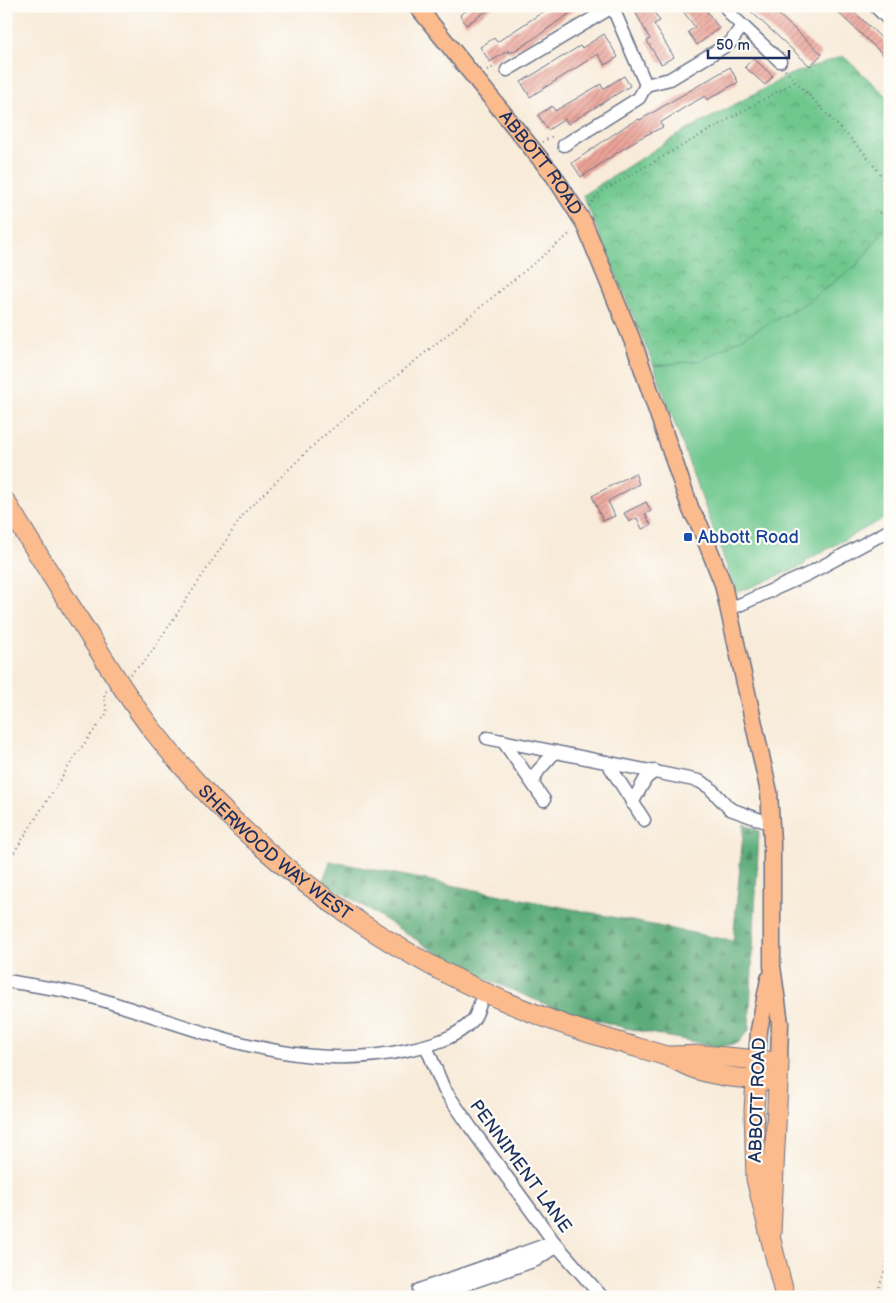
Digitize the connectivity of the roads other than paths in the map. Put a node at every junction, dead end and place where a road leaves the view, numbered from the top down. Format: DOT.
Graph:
graph roads {
  1 [pos="417,6"];
  2 [pos="612,6"];
  3 [pos="725,6"];
  4 [pos="875,6"];
  5 [pos="890,21"];
  6 [pos="742,26"];
  7 [pos="780,61"];
  8 [pos="507,70"];
  9 [pos="646,85"];
  10 [pos="564,145"];
  11 [pos="6,502"];
  12 [pos="890,530"];
  13 [pos="728,610"];
  14 [pos="487,738"];
  15 [pos="503,741"];
  16 [pos="555,752"];
  17 [pos="607,762"];
  18 [pos="656,771"];
  19 [pos="533,782"];
  20 [pos="544,800"];
  21 [pos="632,803"];
  22 [pos="644,820"];
  23 [pos="772,824"];
  24 [pos="772,966"];
  25 [pos="6,981"];
  26 [pos="484,993"];
  27 [pos="426,1046"];
  28 [pos="757,1070"];
  29 [pos="779,1071"];
  30 [pos="770,1233"];
  31 [pos="555,1244"];
  32 [pos="424,1293"];
  33 [pos="602,1297"];
  34 [pos="784,1297"];
  1 -- 13 [label="main road, ABBOTT ROAD"];
  2 -- 8 [label="street"];
  2 -- 9 [label="street"];
  3 -- 6 [label="street"];
  4 -- 5 [label="street"];
  6 -- 7 [label="street"];
  6 -- 9 [label="street"];
  9 -- 10 [label="street"];
  11 -- 26 [label="highway, SHERWOOD WAY WEST"];
  12 -- 13 [label="street"];
  13 -- 23 [label="main road, ABBOTT ROAD"];
  14 -- 15 [label="street"];
  15 -- 16 [label="street"];
  15 -- 19 [label="street"];
  16 -- 17 [label="street"];
  16 -- 19 [label="street"];
  17 -- 18 [label="street"];
  17 -- 21 [label="street"];
  18 -- 21 [label="street"];
  18 -- 23 [label="street"];
  19 -- 20 [label="street"];
  21 -- 22 [label="street"];
  23 -- 24 [label="main road, ABBOTT ROAD"];
  24 -- 28 [label="main road, ABBOTT ROAD"];
  24 -- 29 [label="main road, ABBOTT ROAD"];
  25 -- 27 [label="street"];
  26 -- 27 [label="street"];
  26 -- 28 [label="highway, SHERWOOD WAY WEST"];
  27 -- 31 [label="street, PENNIMENT LANE"];
  28 -- 29 [label="highway, SHERWOOD WAY WEST"];
  28 -- 30 [label="highway, ABBOTT ROAD"];
  29 -- 30 [label="highway, ABBOTT ROAD"];
  30 -- 34 [label="highway, ABBOTT ROAD"];
  31 -- 32 [label="street"];
  31 -- 33 [label="street, PENNIMENT LANE"];
}
